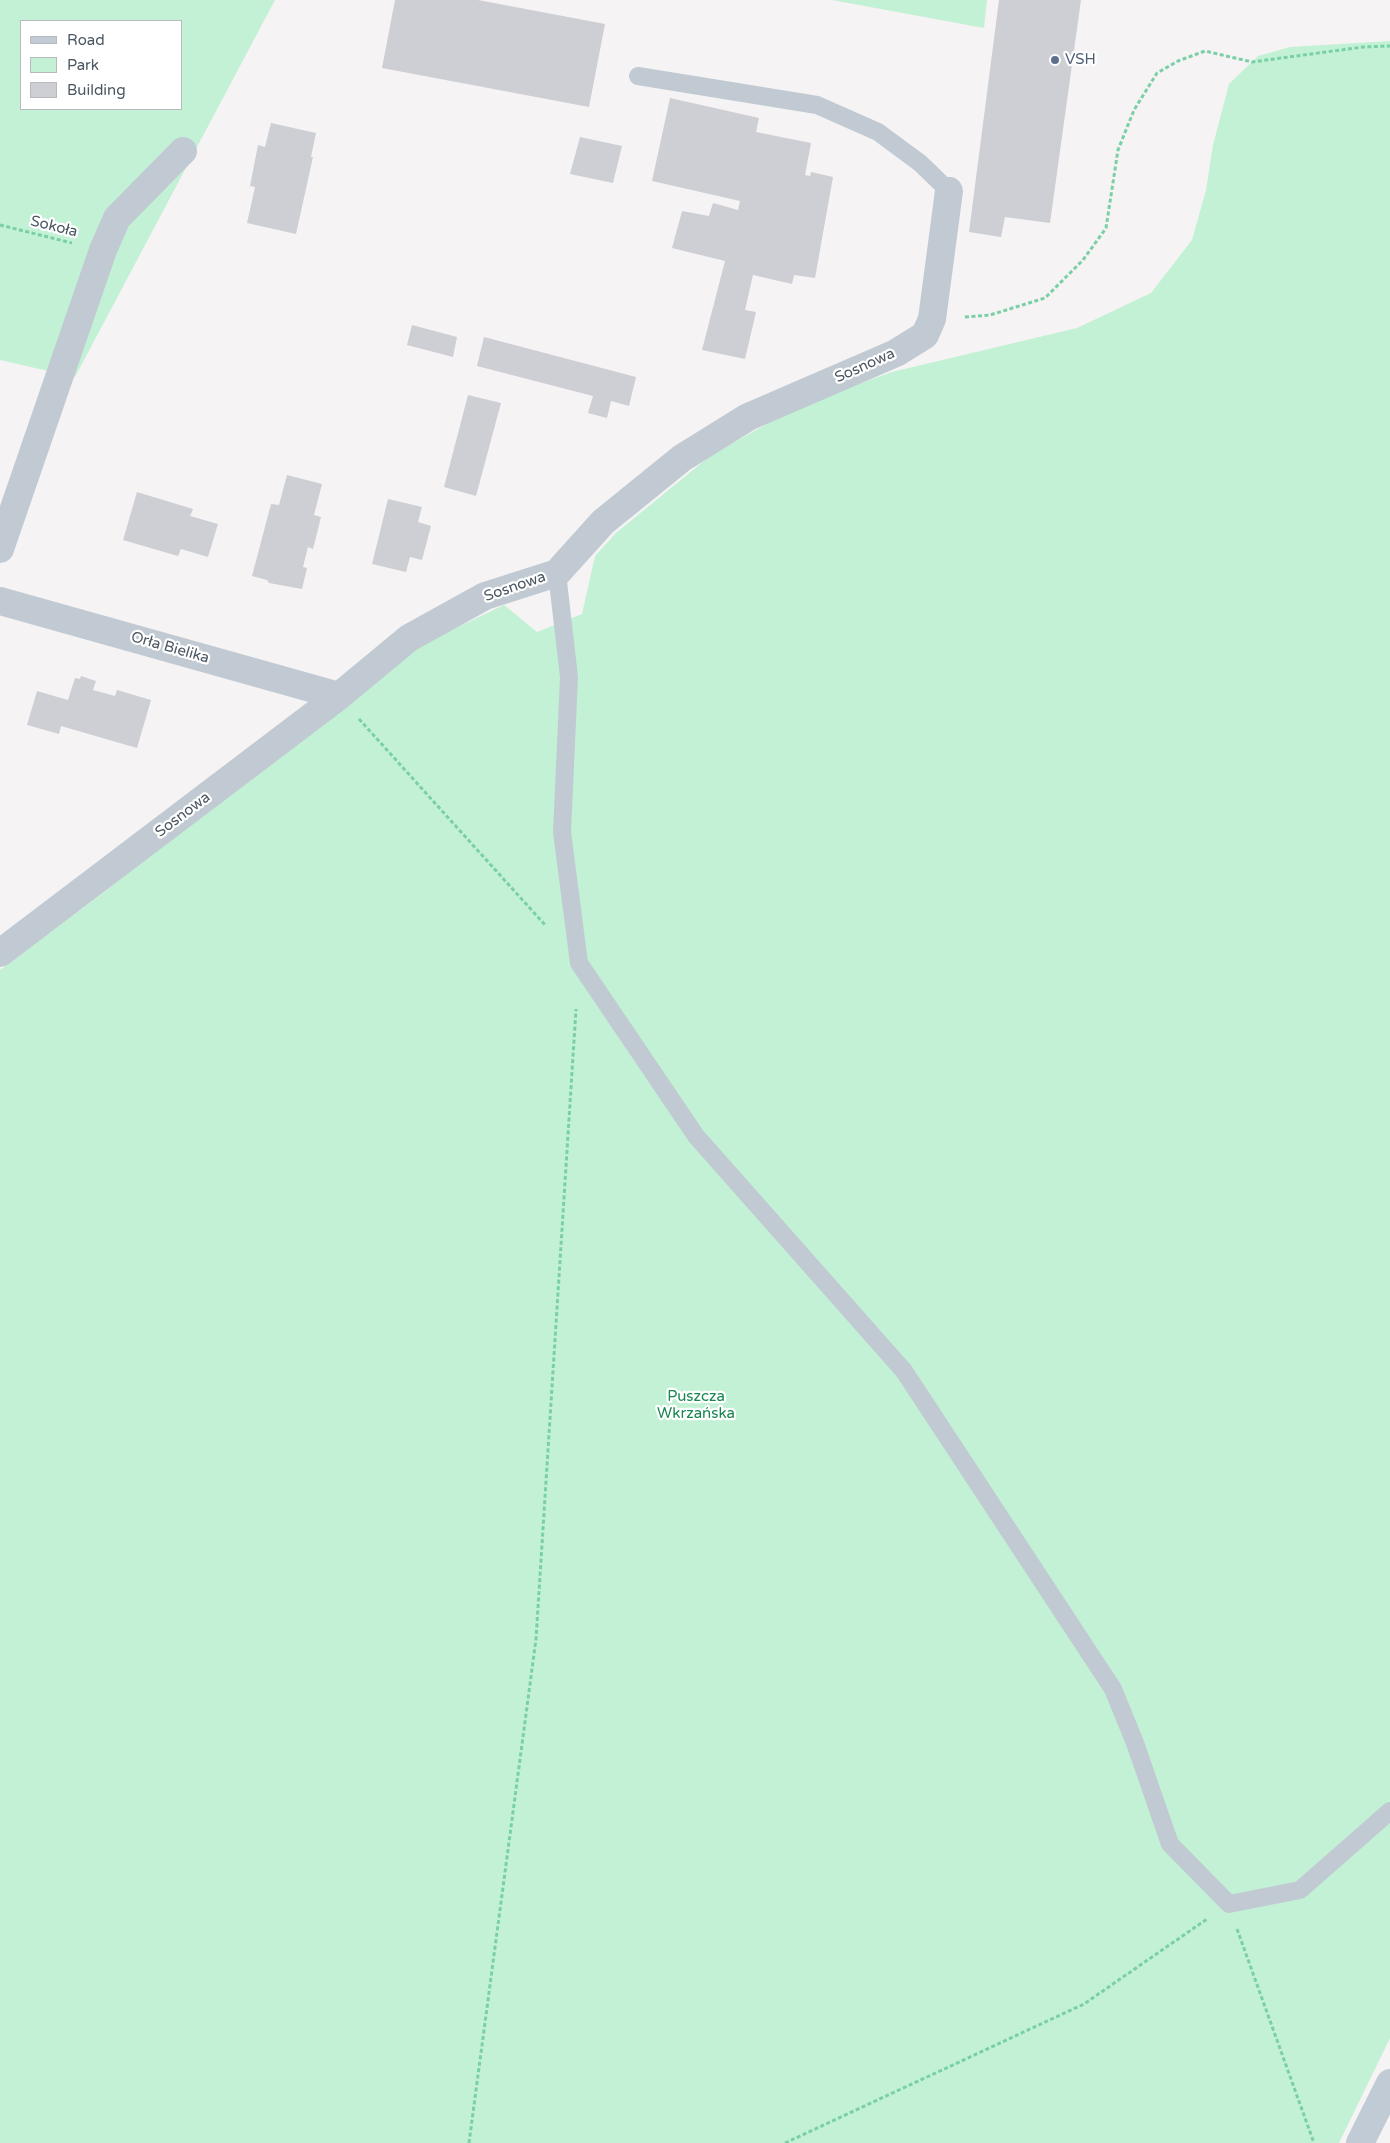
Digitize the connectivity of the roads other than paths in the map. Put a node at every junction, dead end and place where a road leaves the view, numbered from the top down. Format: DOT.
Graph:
graph roads {
  1 [pos="638,76"];
  2 [pos="183,151"];
  3 [pos="949,191"];
  4 [pos="0,549"];
  5 [pos="557,573"];
  6 [pos="0,601"];
  7 [pos="339,696"];
  8 [pos="0,953"];
  9 [pos="1390,1811"];
  10 [pos="1390,2083"];
  11 [pos="1360,2143"];
  1 -- 3 [label="lane"];
  2 -- 4 [label="street"];
  3 -- 5 [label="street, Sosnowa"];
  5 -- 7 [label="street, Sosnowa"];
  5 -- 9 [label="lane"];
  6 -- 7 [label="street, Orła Bielika"];
  7 -- 8 [label="street, Sosnowa"];
  10 -- 11 [label="street"];
}
